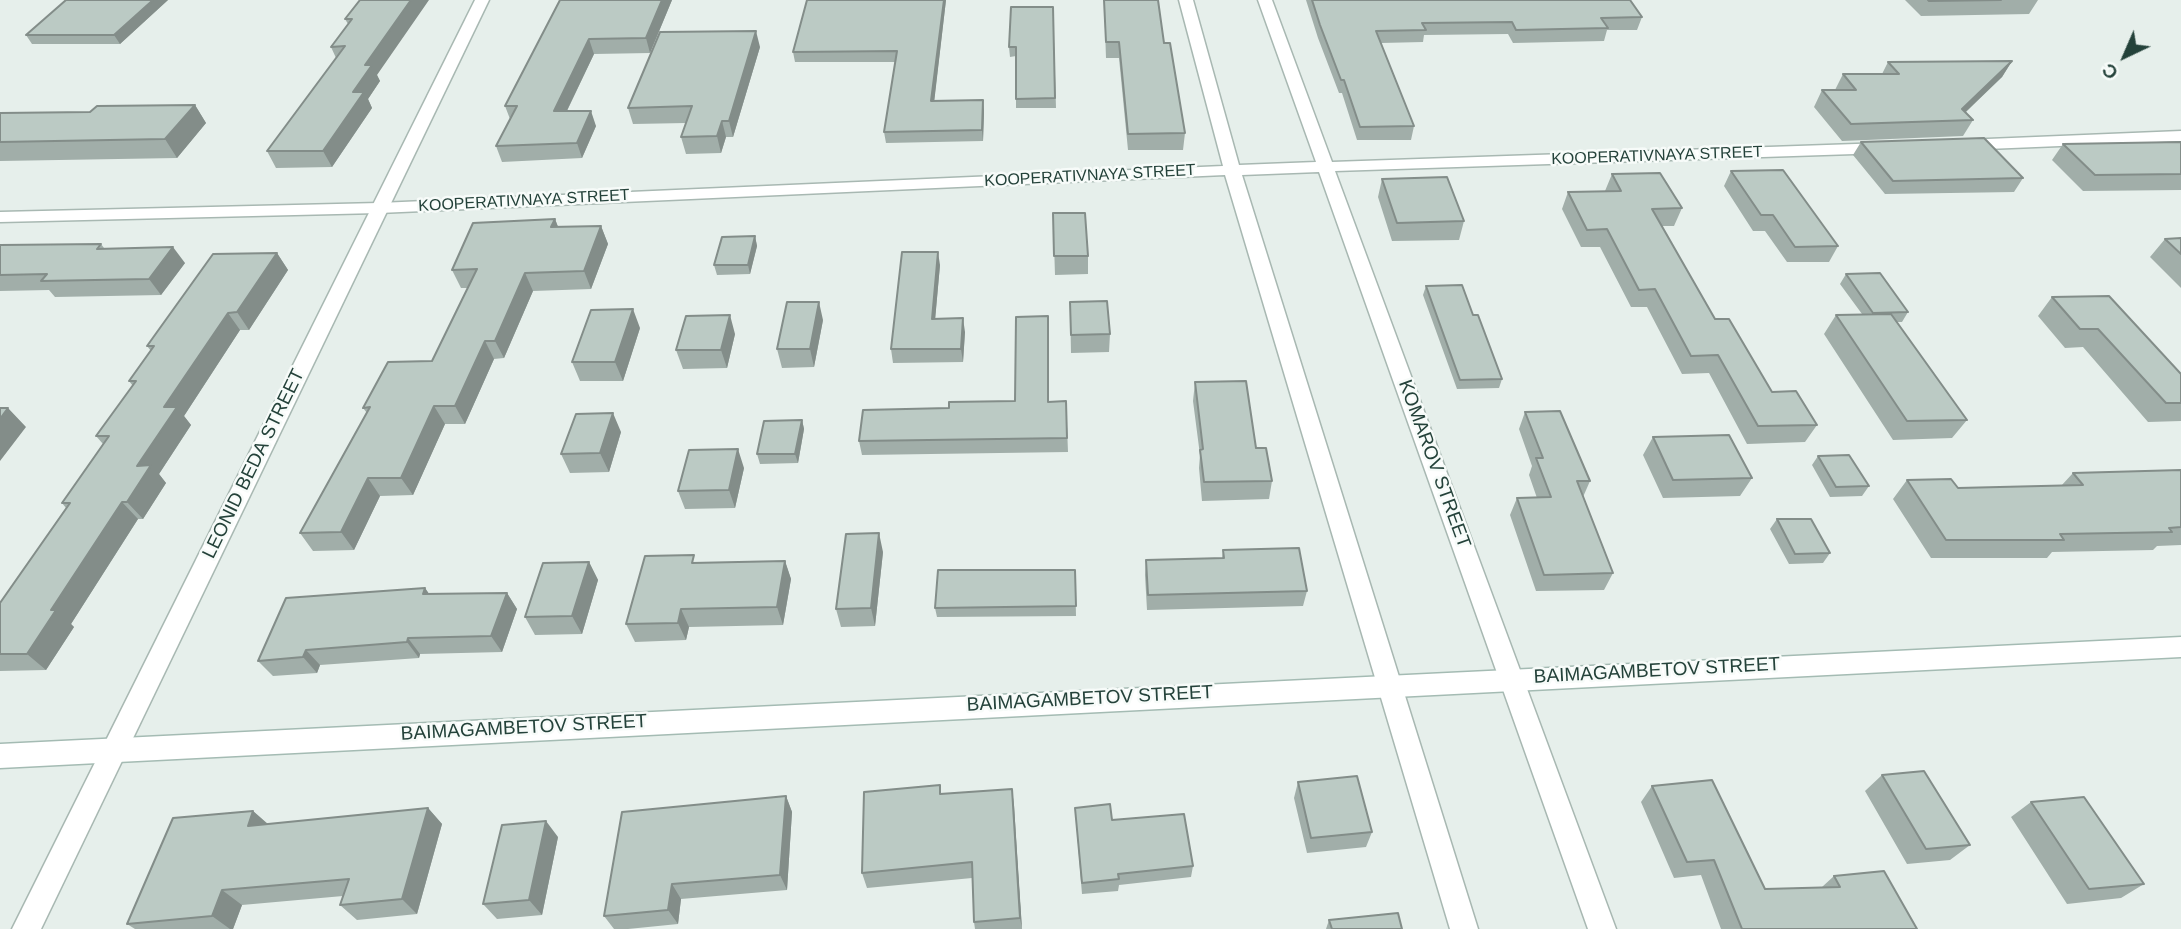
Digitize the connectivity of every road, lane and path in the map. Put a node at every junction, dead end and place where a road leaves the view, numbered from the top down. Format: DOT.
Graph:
graph roads {
  1 [pos="482,0"];
  2 [pos="1186,0"];
  3 [pos="1265,0"];
  4 [pos="2181,136"];
  5 [pos="1944,146"];
  6 [pos="1904,147"];
  7 [pos="1328,166"];
  8 [pos="1232,170"];
  9 [pos="379,208"];
  10 [pos="0,217"];
  11 [pos="2181,647"];
  12 [pos="1511,678"];
  13 [pos="1391,684"];
  14 [pos="117,748"];
  15 [pos="0,756"];
  16 [pos="26,929"];
  17 [pos="1464,929"];
  18 [pos="1602,929"];
  1 -- 9 [label="street, LEONID BEDA STREET"];
  2 -- 8 [label="street"];
  3 -- 7 [label="street, KOMAROV STREET"];
  4 -- 5 [label="street"];
  6 -- 7 [label="street, KOOPERATIVNAYA STREET"];
  7 -- 8 [label="street, KOOPERATIVNAYA STREET"];
  7 -- 12 [label="street, KOMAROV STREET"];
  8 -- 9 [label="street, KOOPERATIVNAYA STREET"];
  8 -- 13 [label="street"];
  9 -- 10 [label="street, KOOPERATIVNAYA STREET"];
  9 -- 14 [label="street, LEONID BEDA STREET"];
  11 -- 12 [label="street, BAIMAGAMBETOV STREET"];
  12 -- 13 [label="street, BAIMAGAMBETOV STREET"];
  12 -- 18 [label="street, KOMAROV STREET"];
  13 -- 14 [label="street, BAIMAGAMBETOV STREET"];
  13 -- 17 [label="street"];
  14 -- 15 [label="street, BAIMAGAMBETOV STREET"];
  14 -- 16 [label="street, LEONID BEDA STREET"];
}
